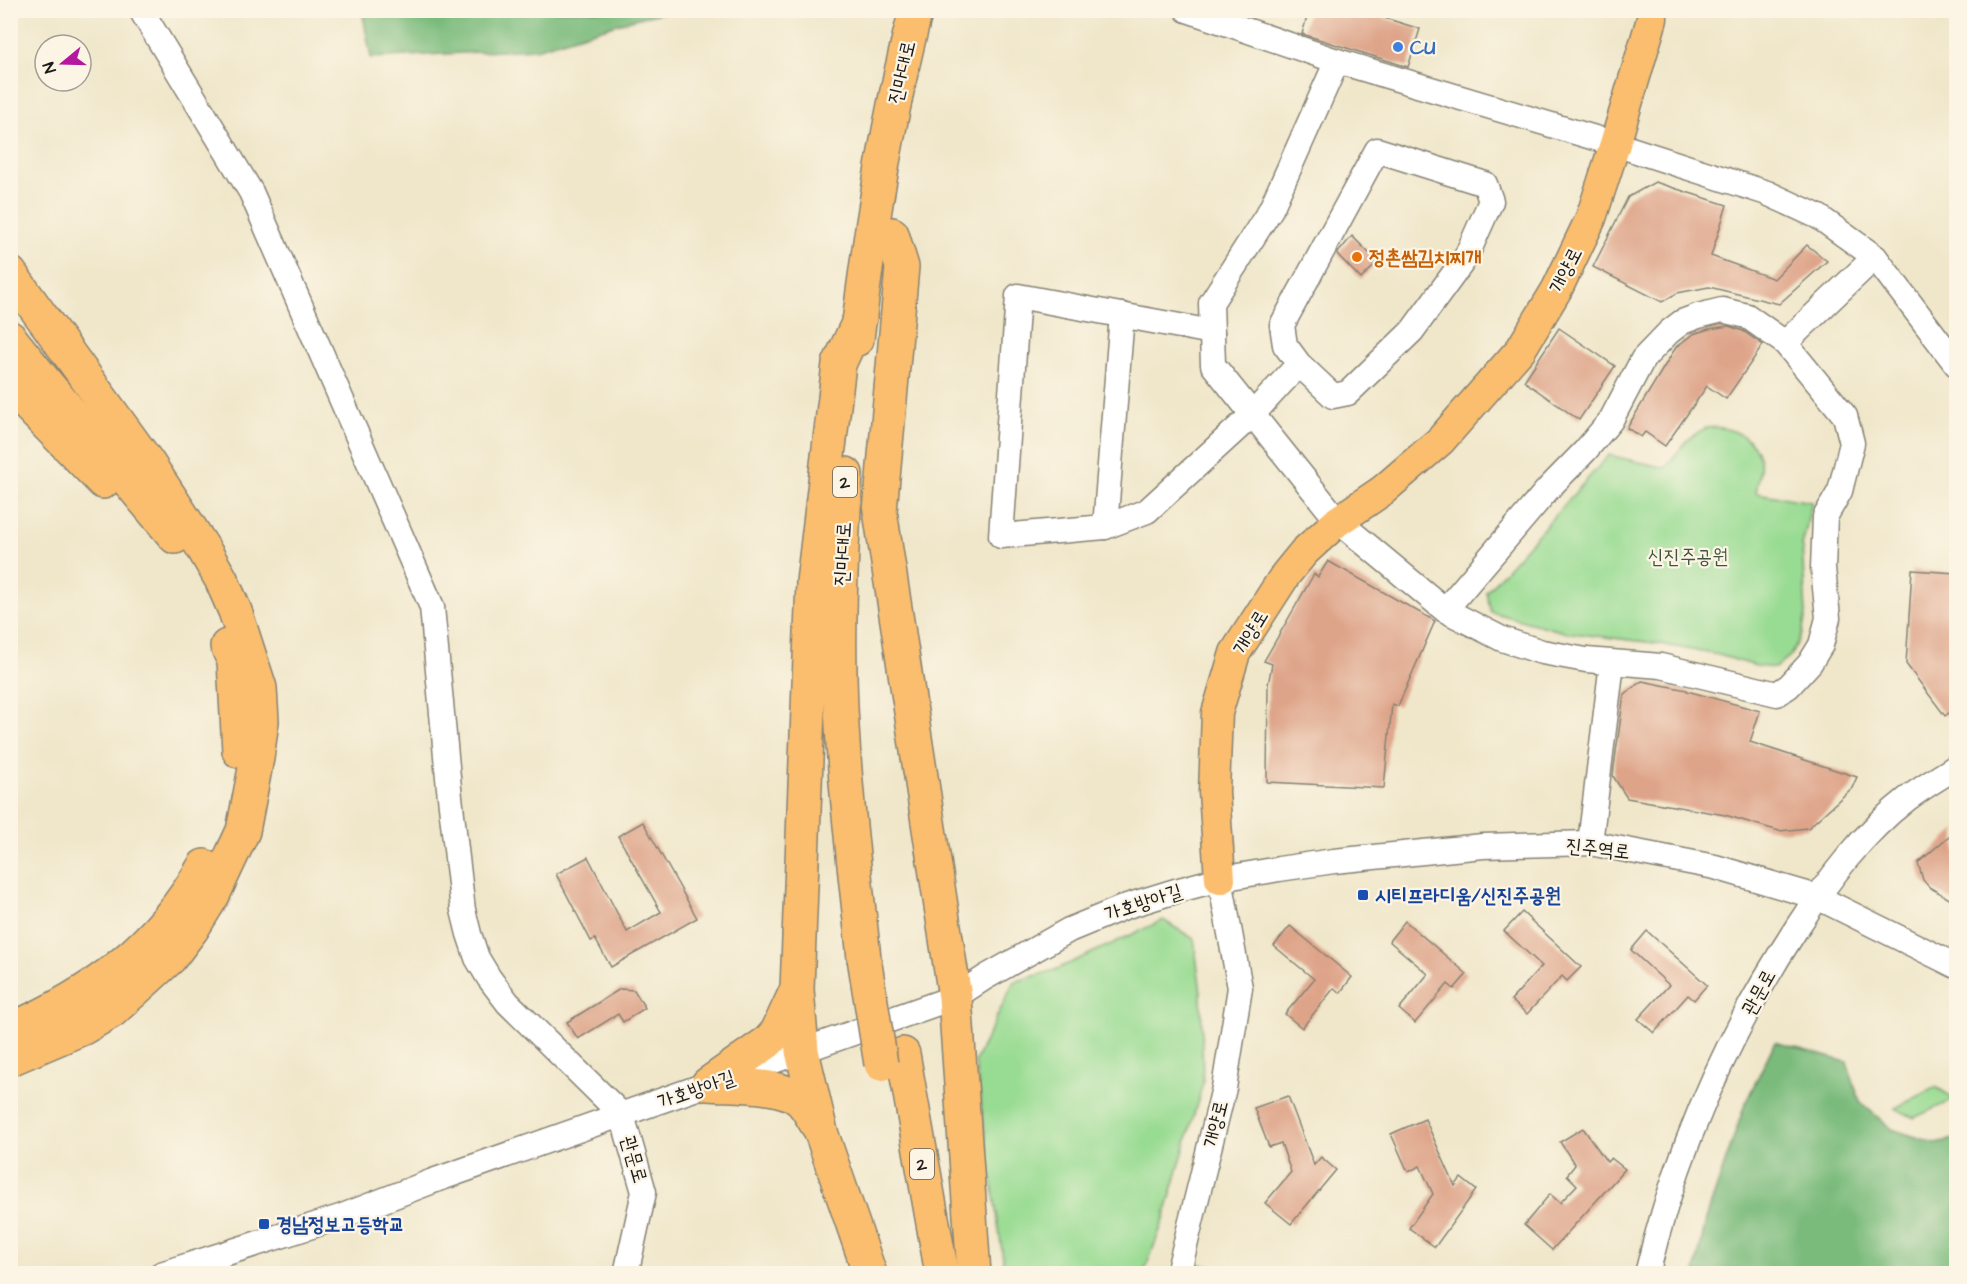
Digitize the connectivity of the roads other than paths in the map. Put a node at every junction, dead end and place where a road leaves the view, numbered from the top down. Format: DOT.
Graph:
graph roads {
  1 [pos="141,10"];
  2 [pos="916,10"];
  3 [pos="938,10"];
  4 [pos="1187,10"];
  5 [pos="1652,10"];
  6 [pos="1337,61"];
  7 [pos="1616,144"];
  8 [pos="892,234"];
  9 [pos="1875,257"];
  10 [pos="10,273"];
  11 [pos="1122,315"];
  12 [pos="860,319"];
  13 [pos="1212,332"];
  14 [pos="10,338"];
  15 [pos="1785,343"];
  16 [pos="1299,364"];
  17 [pos="1956,364"];
  18 [pos="10,387"];
  19 [pos="1252,415"];
  20 [pos="1338,521"];
  21 [pos="1105,527"];
  22 [pos="184,548"];
  23 [pos="1445,610"];
  24 [pos="1612,663"];
  25 [pos="1956,767"];
  26 [pos="1590,843"];
  27 [pos="1220,879"];
  28 [pos="1817,897"];
  29 [pos="874,955"];
  30 [pos="1956,966"];
  31 [pos="797,989"];
  32 [pos="955,997"];
  33 [pos="10,1030"];
  34 [pos="802,1051"];
  35 [pos="10,1059"];
  36 [pos="892,1059"];
  37 [pos="708,1084"];
  38 [pos="622,1115"];
  39 [pos="821,1132"];
  40 [pos="161,1274"];
  41 [pos="626,1274"];
  42 [pos="870,1274"];
  43 [pos="920,1274"];
  44 [pos="942,1274"];
  45 [pos="974,1274"];
  46 [pos="1178,1274"];
  47 [pos="1647,1274"];
  1 -- 38 [label="street"];
  2 -- 12 [label="highway, 진마대로 / 2"];
  3 -- 8 [label="highway, 진마대로 / 2"];
  4 -- 6 [label="street"];
  5 -- 7 [label="main road, 개양로"];
  6 -- 7 [label="street"];
  6 -- 13 [label="street"];
  7 -- 9 [label="street"];
  7 -- 20 [label="main road, 개양로"];
  8 -- 29 [label="highway, 진마대로 / 2"];
  8 -- 32 [label="highway"];
  9 -- 15 [label="street"];
  9 -- 17 [label="street"];
  10 -- 35 [label="highway"];
  11 -- 13 [label="street"];
  11 -- 21 [label="street"];
  11 -- 21 [label="street"];
  12 -- 29 [label="highway, 진마대로 / 2"];
  12 -- 31 [label="highway"];
  13 -- 19 [label="street"];
  14 -- 22 [label="highway"];
  15 -- 23 [label="street"];
  15 -- 24 [label="street"];
  16 -- 16 [label="street"];
  16 -- 19 [label="street"];
  18 -- 22 [label="highway"];
  19 -- 20 [label="street"];
  19 -- 21 [label="street"];
  20 -- 23 [label="street"];
  20 -- 27 [label="main road, 개양로"];
  22 -- 33 [label="highway"];
  23 -- 24 [label="street"];
  24 -- 26 [label="street"];
  25 -- 28 [label="street, 관문로"];
  26 -- 27 [label="street, 진주역로"];
  26 -- 28 [label="street, 진주역로"];
  27 -- 32 [label="street, 가호방아길"];
  27 -- 46 [label="street, 개양로"];
  28 -- 30 [label="street, 진주역로"];
  28 -- 47 [label="street, 관문로"];
  29 -- 36 [label="highway, 2, bridge"];
  31 -- 34 [label="highway"];
  31 -- 37 [label="highway"];
  32 -- 34 [label="street, 가호방아길"];
  32 -- 45 [label="highway"];
  34 -- 37 [label="street, 가호방아길"];
  34 -- 39 [label="highway"];
  36 -- 43 [label="highway, 2"];
  36 -- 44 [label="highway, 2"];
  37 -- 38 [label="street, 가호방아길"];
  37 -- 39 [label="highway"];
  38 -- 40 [label="street, 가호방아길"];
  38 -- 41 [label="street, 관문로"];
  39 -- 42 [label="highway"];
}
